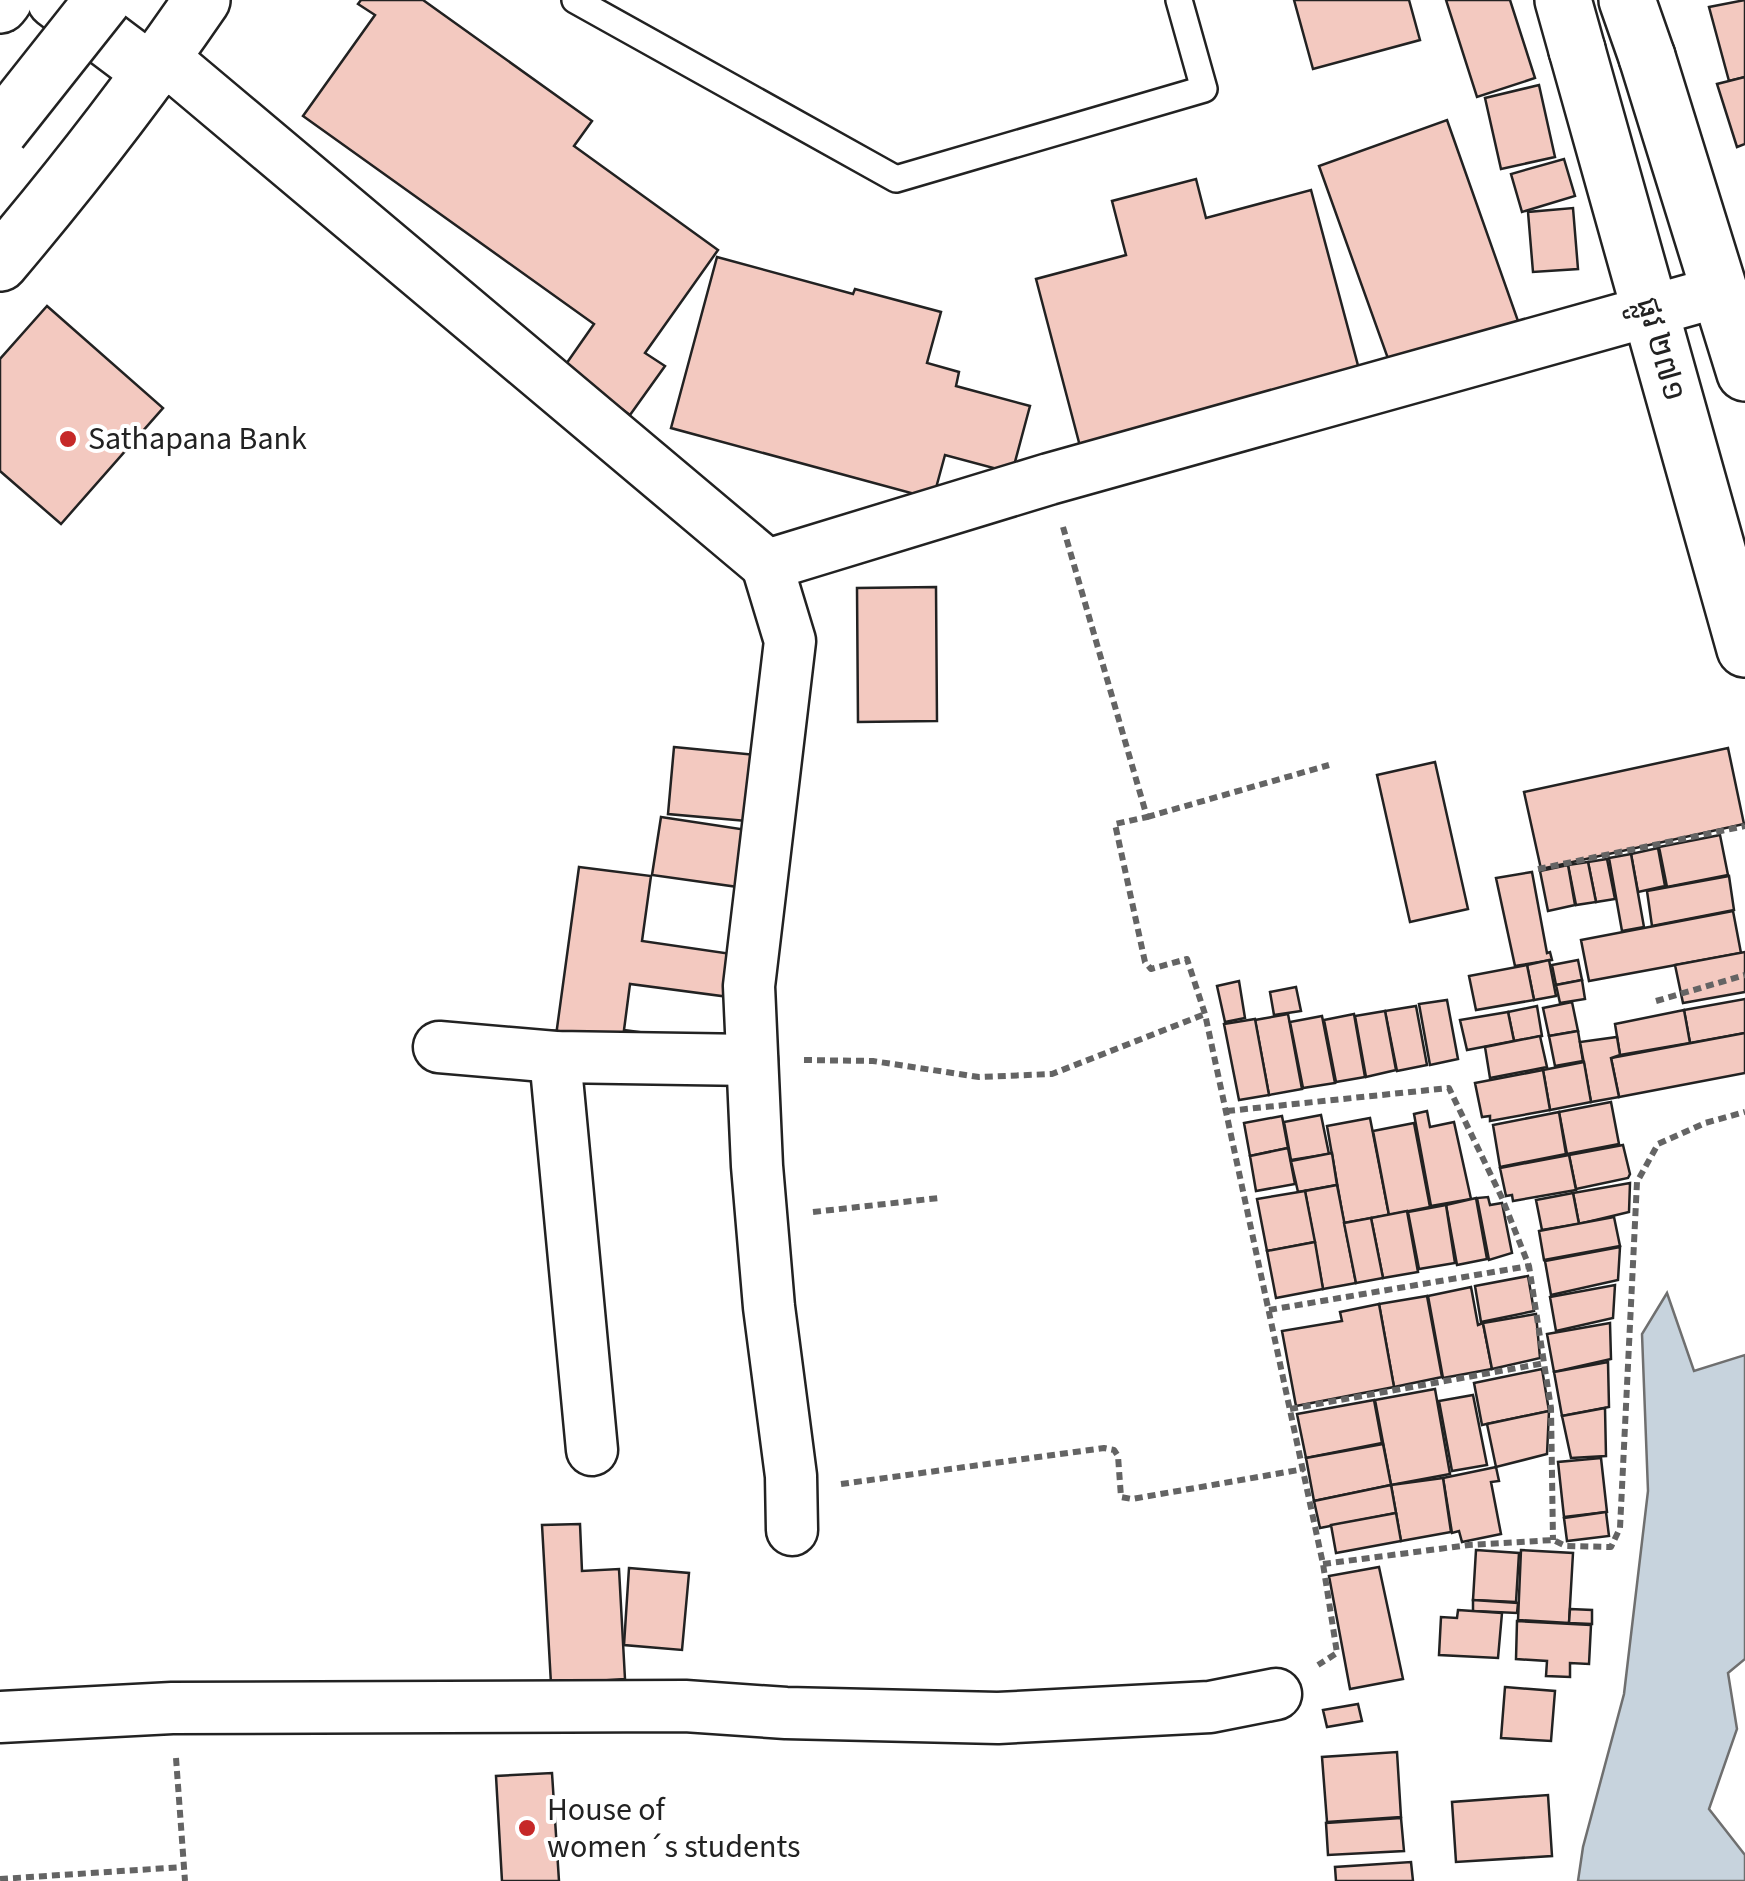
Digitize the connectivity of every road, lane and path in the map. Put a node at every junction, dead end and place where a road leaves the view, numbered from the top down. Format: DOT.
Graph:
graph roads {
  1 [pos="55,0"];
  2 [pos="103,0"];
  3 [pos="202,0"];
  4 [pos="575,0"];
  5 [pos="1179,0"];
  6 [pos="1628,0"];
  7 [pos="1570,25"];
  8 [pos="158,65"];
  9 [pos="0,130"];
  10 [pos="0,263"];
  11 [pos="1718,292"];
  12 [pos="1650,311"];
  13 [pos="1745,373"];
  14 [pos="1049,479"];
  15 [pos="767,565"];
  16 [pos="1745,649"];
  17 [pos="1329,765"];
  18 [pos="1147,816"];
  19 [pos="1745,826"];
  20 [pos="1538,869"];
  21 [pos="1745,974"];
  22 [pos="1656,1001"];
  23 [pos="1205,1014"];
  24 [pos="439,1047"];
  25 [pos="555,1057"];
  26 [pos="752,1060"];
  27 [pos="1226,1111"];
  28 [pos="1745,1112"];
  29 [pos="939,1198"];
  30 [pos="762,1218"];
  31 [pos="1529,1266"];
  32 [pos="1270,1310"];
  33 [pos="1544,1363"];
  34 [pos="1290,1409"];
  35 [pos="592,1450"];
  36 [pos="1304,1469"];
  37 [pos="792,1510"];
  38 [pos="1553,1540"];
  39 [pos="1323,1564"];
  40 [pos="1276,1694"];
  41 [pos="172,1708"];
  42 [pos="0,1717"];
  43 [pos="183,1867"];
  44 [pos="0,1879"];
  45 [pos="184,1881"];
  1 -- 8 [label="main road"];
  2 -- 9 [label="main road, bridge"];
  3 -- 8 [label="main road"];
  4 -- 5 [label="lane"];
  6 -- 11 [label="main road"];
  7 -- 12 [label="main road, ផ្លូវ ២៧១"];
  8 -- 10 [label="main road"];
  8 -- 15 [label="street"];
  11 -- 12 [label="street"];
  11 -- 13 [label="main road"];
  12 -- 14 [label="street"];
  12 -- 16 [label="main road, ផ្លូវ ២៧១"];
  14 -- 15 [label="street"];
  14 -- 18 [label="path"];
  15 -- 26 [label="street"];
  17 -- 18 [label="path"];
  18 -- 23 [label="path"];
  19 -- 20 [label="path"];
  21 -- 22 [label="path"];
  23 -- 26 [label="path"];
  23 -- 27 [label="path"];
  24 -- 25 [label="street"];
  25 -- 26 [label="street"];
  25 -- 35 [label="street"];
  26 -- 30 [label="street"];
  27 -- 31 [label="path"];
  27 -- 32 [label="path"];
  28 -- 38 [label="path"];
  29 -- 30 [label="path"];
  30 -- 37 [label="street"];
  31 -- 32 [label="path"];
  31 -- 33 [label="path"];
  32 -- 34 [label="path"];
  33 -- 34 [label="path"];
  33 -- 38 [label="path"];
  34 -- 36 [label="path"];
  36 -- 37 [label="path"];
  36 -- 39 [label="path"];
  38 -- 39 [label="path"];
  39 -- 40 [label="path"];
  40 -- 41 [label="street"];
  41 -- 42 [label="street"];
  41 -- 43 [label="path"];
  43 -- 44 [label="path"];
  43 -- 45 [label="path"];
}
